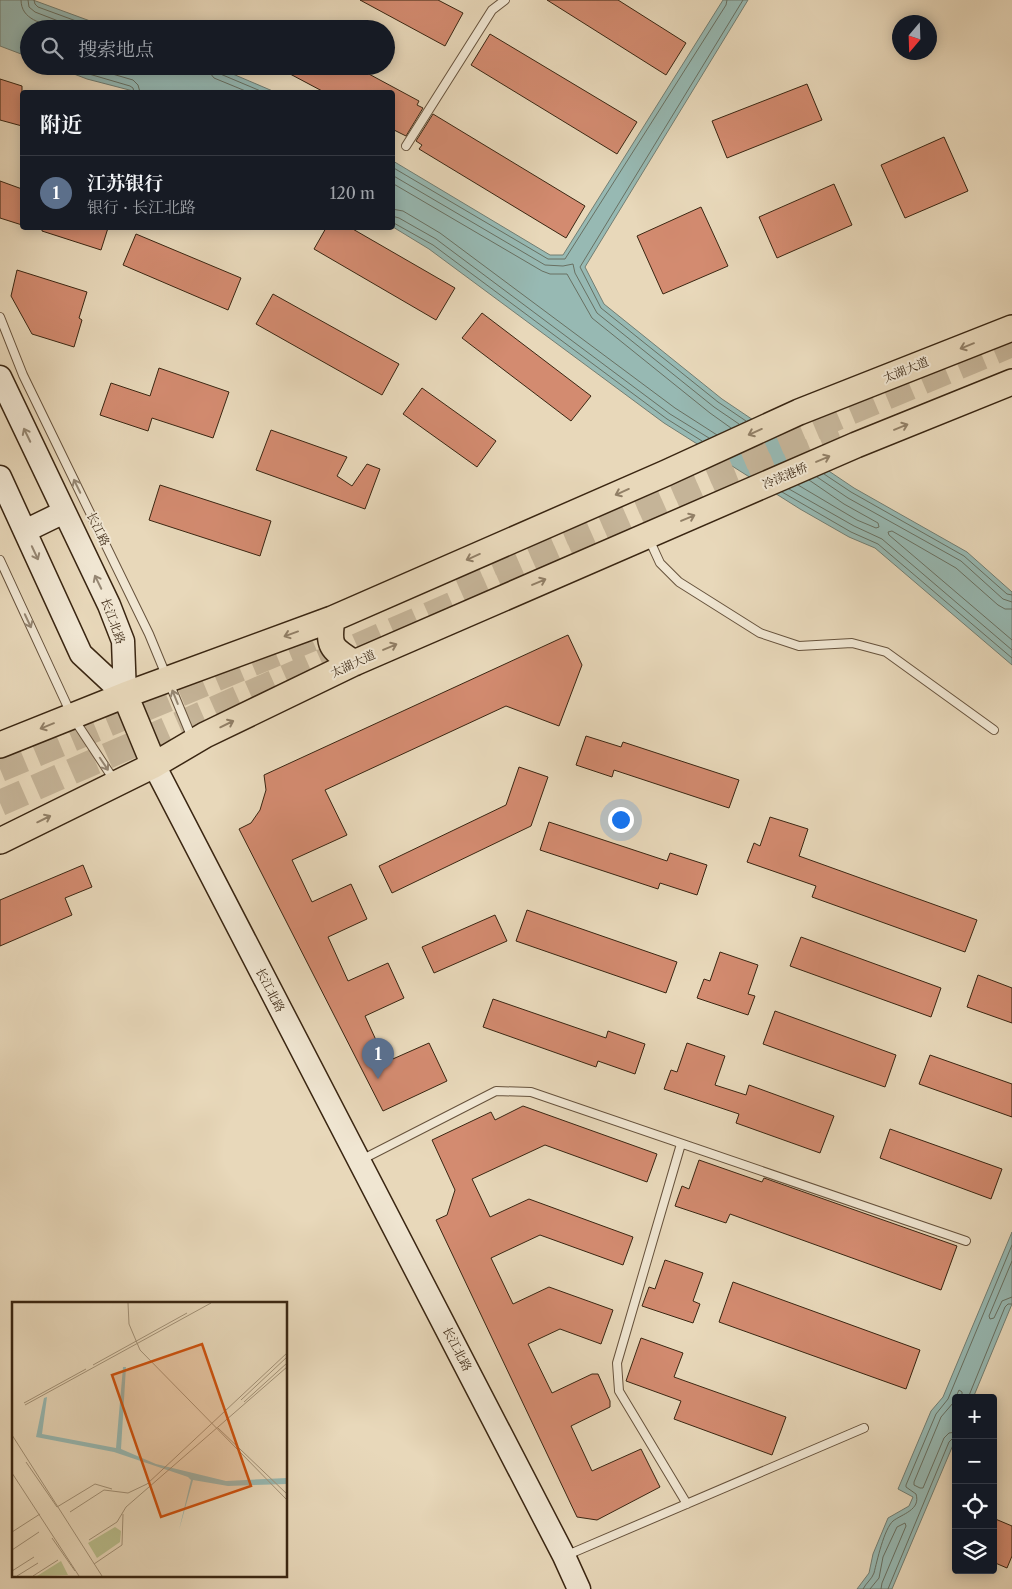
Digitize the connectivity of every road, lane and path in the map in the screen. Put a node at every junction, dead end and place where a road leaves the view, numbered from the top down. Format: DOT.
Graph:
graph roads {
  1 [pos="505,0"];
  2 [pos="406,146"];
  3 [pos="0,317"];
  4 [pos="1012,328"];
  5 [pos="0,377"];
  6 [pos="1012,382"];
  7 [pos="0,477"];
  8 [pos="714,506"];
  9 [pos="64,512"];
  10 [pos="25,531"];
  11 [pos="647,535"];
  12 [pos="0,560"];
  13 [pos="332,618"];
  14 [pos="354,663"];
  15 [pos="168,679"];
  16 [pos="125,695"];
  17 [pos="72,716"];
  18 [pos="994,730"];
  19 [pos="194,742"];
  20 [pos="0,745"];
  21 [pos="154,765"];
  22 [pos="117,783"];
  23 [pos="0,841"];
  24 [pos="682,1144"];
  25 [pos="359,1161"];
  26 [pos="966,1241"];
  27 [pos="864,1428"];
  28 [pos="687,1504"];
  29 [pos="564,1556"];
  30 [pos="579,1589"];
  1 -- 2 [label="lane"];
  15 -- 3 [label="lane, 长江路, one-way"];
  4 -- 13 [label="main road, 太湖大道, one-way"];
  9 -- 5 [label="main road, 长江北路, one-way"];
  8 -- 6 [label="main road, 冷渎港桥, one-way"];
  7 -- 10 [label="main road"];
  11 -- 8 [label="main road, 太湖大道, one-way"];
  9 -- 10 [label="main road"];
  16 -- 9 [label="main road, 长江北路, one-way"];
  10 -- 16 [label="main road, one-way"];
  14 -- 11 [label="main road, 太湖大道, one-way"];
  11 -- 18 [label="lane"];
  12 -- 17 [label="lane, one-way"];
  13 -- 14 [label="main road"];
  13 -- 15 [label="main road, one-way"];
  19 -- 14 [label="main road, 太湖大道, one-way"];
  15 -- 16 [label="main road"];
  19 -- 15 [label="lane, 长江路, one-way"];
  16 -- 17 [label="main road"];
  16 -- 21 [label="main road, 长江北路"];
  17 -- 20 [label="main road, one-way"];
  17 -- 22 [label="lane, one-way"];
  19 -- 21 [label="main road, 太湖大道"];
  21 -- 22 [label="main road, 太湖大道"];
  21 -- 25 [label="main road, 长江北路"];
  23 -- 22 [label="main road, 太湖大道, one-way"];
  24 -- 25 [label="lane"];
  24 -- 26 [label="lane"];
  24 -- 28 [label="lane"];
  25 -- 29 [label="main road, 长江北路"];
  27 -- 28 [label="lane"];
  28 -- 29 [label="lane"];
  29 -- 30 [label="main road, 长江北路"];
}
